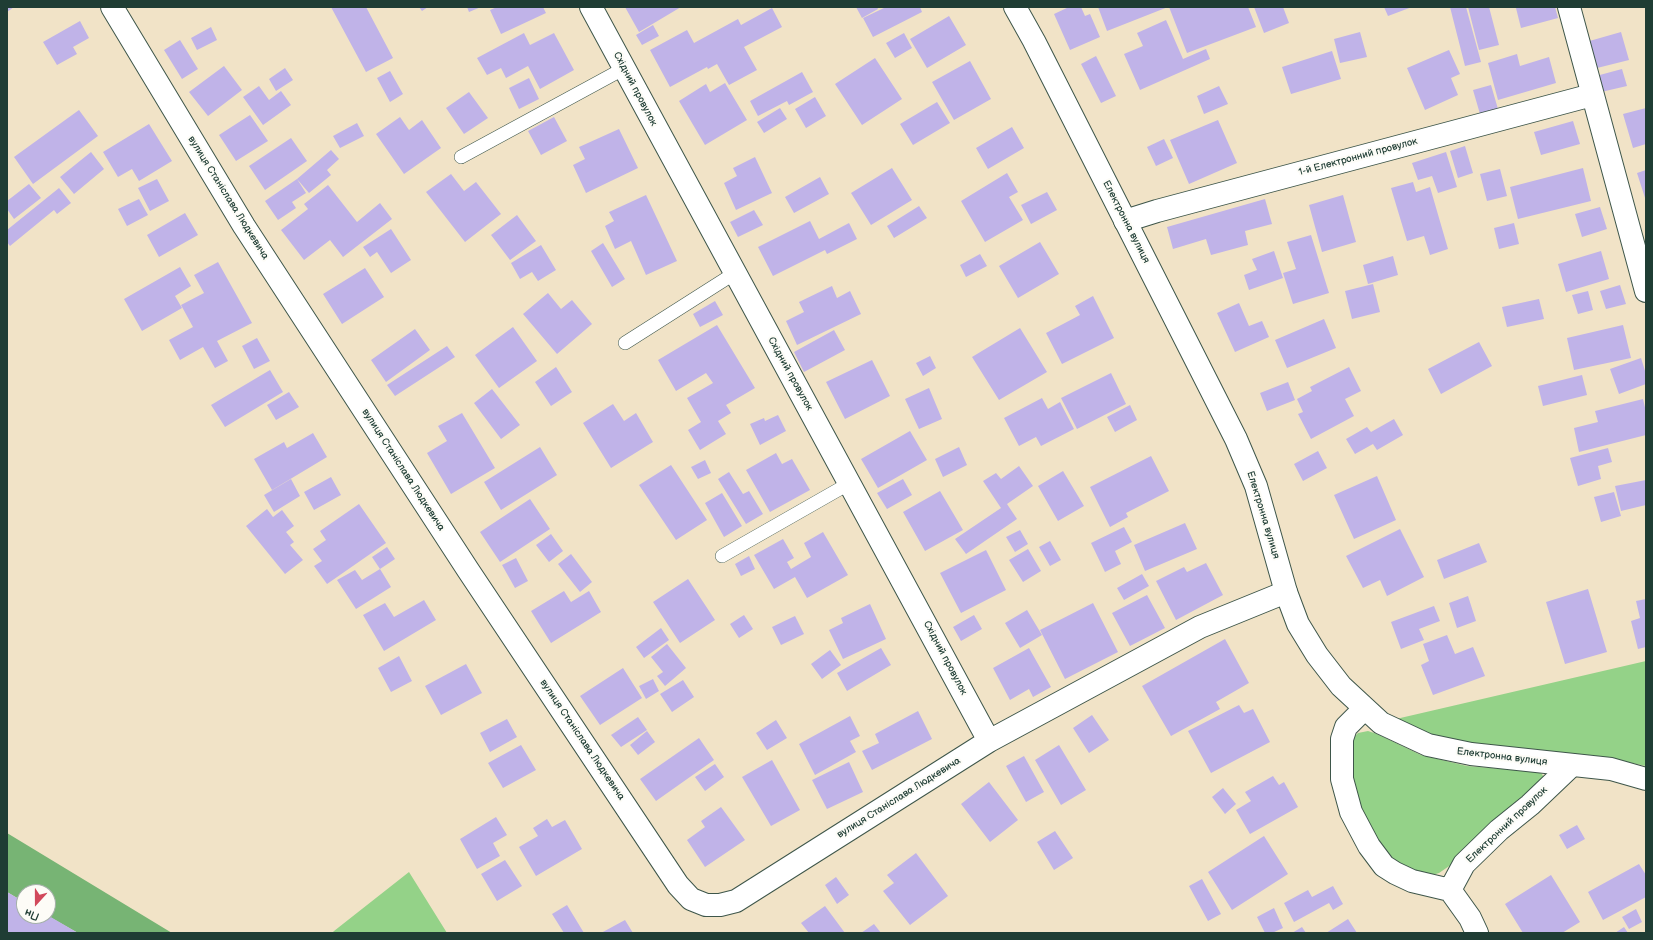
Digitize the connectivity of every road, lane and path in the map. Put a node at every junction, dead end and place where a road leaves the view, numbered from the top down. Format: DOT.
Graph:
graph roads {
  1 [pos="112,7"];
  2 [pos="590,7"];
  3 [pos="1015,7"];
  4 [pos="1569,7"];
  5 [pos="623,69"];
  6 [pos="1592,95"];
  7 [pos="461,157"];
  8 [pos="1125,221"];
  9 [pos="735,273"];
  10 [pos="1646,291"];
  11 [pos="625,343"];
  12 [pos="850,483"];
  13 [pos="722,556"];
  14 [pos="1286,592"];
  15 [pos="1364,709"];
  16 [pos="989,741"];
  17 [pos="1572,765"];
  18 [pos="1646,779"];
  19 [pos="1450,890"];
  20 [pos="1477,933"];
  1 -- 16 [label="street, вулиця Станіслава Людкевича"];
  2 -- 5 [label="street, Східний провулок"];
  3 -- 8 [label="street, Електронна вулиця"];
  4 -- 6 [label="street"];
  5 -- 7 [label="lane"];
  5 -- 9 [label="street, Східний провулок"];
  6 -- 8 [label="street, 1-й Електронний провулок"];
  6 -- 10 [label="street"];
  8 -- 14 [label="street, Електронна вулиця"];
  9 -- 11 [label="lane"];
  9 -- 12 [label="street, Східний провулок"];
  12 -- 13 [label="lane"];
  12 -- 16 [label="street, Східний провулок"];
  14 -- 15 [label="street, Електронна вулиця"];
  14 -- 16 [label="street, вулиця Станіслава Людкевича"];
  15 -- 17 [label="street, Електронна вулиця"];
  15 -- 19 [label="street"];
  17 -- 18 [label="street, Електронна вулиця"];
  17 -- 19 [label="street, Електронний провулок"];
  19 -- 20 [label="street"];
}
